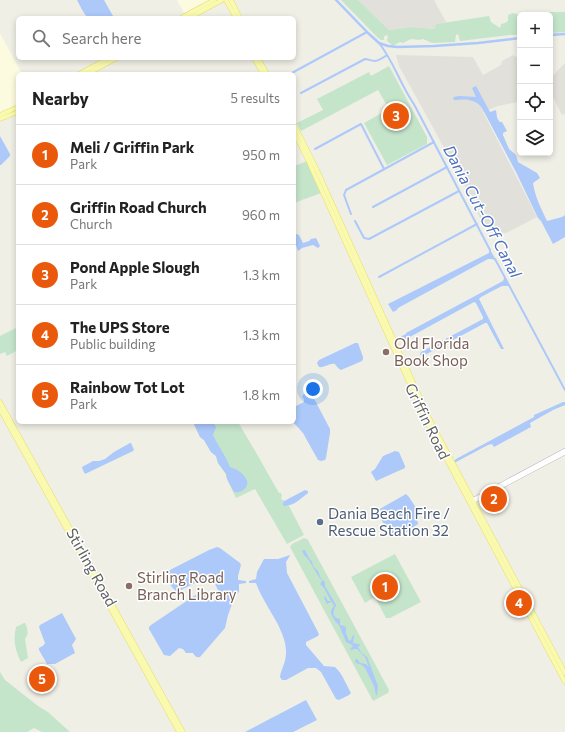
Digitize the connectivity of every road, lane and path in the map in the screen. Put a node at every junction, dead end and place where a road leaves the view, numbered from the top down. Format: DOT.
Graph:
graph roads {
  1 [pos="214,0"];
  2 [pos="222,0"];
  3 [pos="226,0"];
  4 [pos="231,0"];
  5 [pos="185,16"];
  6 [pos="193,16"];
  7 [pos="235,16"];
  8 [pos="239,16"];
  9 [pos="105,60"];
  10 [pos="113,60"];
  11 [pos="255,60"];
  12 [pos="259,60"];
  13 [pos="83,72"];
  14 [pos="91,72"];
  15 [pos="262,72"];
  16 [pos="266,72"];
  17 [pos="16,108"];
  18 [pos="16,113"];
  19 [pos="0,115"];
  20 [pos="0,120"];
  21 [pos="296,128"];
  22 [pos="296,136"];
  23 [pos="0,402"];
  24 [pos="421,404"];
  25 [pos="0,409"];
  26 [pos="434,436"];
  27 [pos="441,442"];
  28 [pos="565,451"];
  29 [pos="472,501"];
  30 [pos="533,617"];
  31 [pos="124,629"];
  32 [pos="132,648"];
  33 [pos="137,650"];
  34 [pos="565,673"];
  35 [pos="565,682"];
  36 [pos="162,702"];
  37 [pos="168,705"];
  38 [pos="179,732"];
  39 [pos="183,732"];
  1 -- 5 [label="main road"];
  2 -- 6 [label="main road"];
  3 -- 7 [label="main road"];
  4 -- 8 [label="main road"];
  9 -- 13 [label="main road"];
  10 -- 14 [label="main road"];
  11 -- 15 [label="main road"];
  12 -- 16 [label="main road"];
  17 -- 19 [label="main road"];
  18 -- 20 [label="main road"];
  21 -- 24 [label="main road, Griffin Road"];
  22 -- 24 [label="main road, Griffin Road"];
  23 -- 31 [label="main road, Stirling Road"];
  24 -- 26 [label="main road, Griffin Road"];
  24 -- 27 [label="main road, Griffin Road"];
  25 -- 31 [label="main road, Stirling Road"];
  26 -- 27 [label="main road"];
  26 -- 29 [label="main road, Griffin Road"];
  27 -- 29 [label="main road, Griffin Road"];
  28 -- 29 [label="main road"];
  29 -- 30 [label="main road, Griffin Road"];
  29 -- 30 [label="main road, Griffin Road"];
  30 -- 34 [label="main road"];
  30 -- 35 [label="main road, Griffin Road"];
  31 -- 32 [label="main road, Stirling Road"];
  31 -- 33 [label="main road, Stirling Road"];
  32 -- 33 [label="main road"];
  32 -- 36 [label="main road, Stirling Road"];
  33 -- 37 [label="main road, Stirling Road"];
  36 -- 37 [label="main road"];
  36 -- 38 [label="main road, Stirling Road"];
  37 -- 39 [label="main road, Stirling Road"];
}
